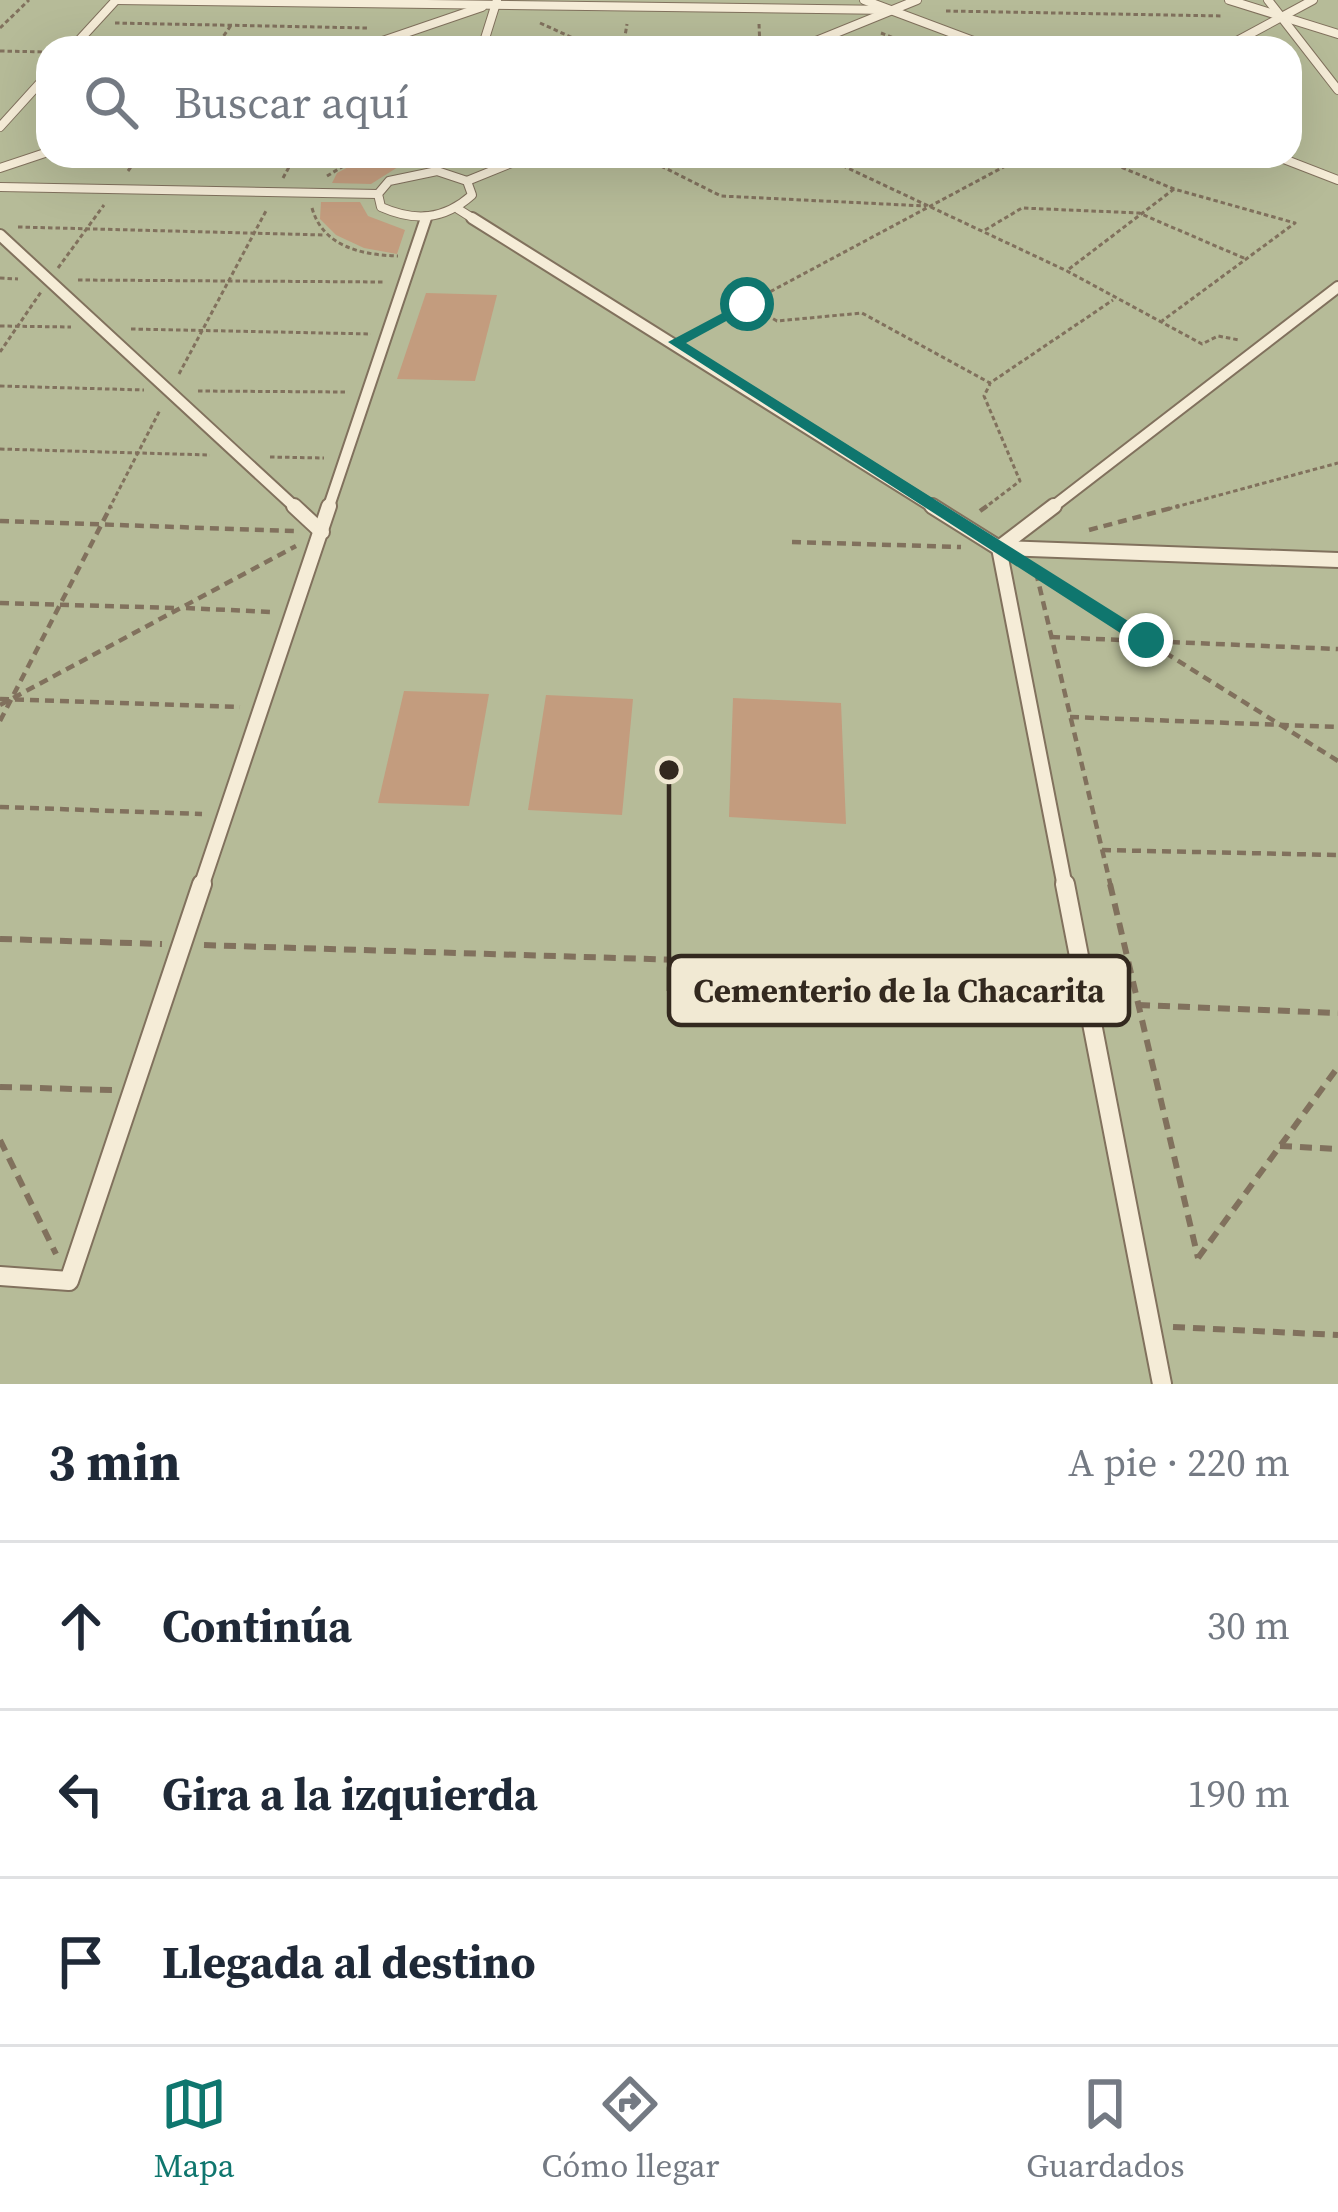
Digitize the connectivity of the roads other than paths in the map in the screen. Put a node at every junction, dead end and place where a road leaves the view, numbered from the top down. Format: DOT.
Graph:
graph roads {
  1 [pos="116,0"];
  2 [pos="864,0"];
  3 [pos="917,0"];
  4 [pos="1229,0"];
  5 [pos="1268,0"];
  6 [pos="1313,0"];
  7 [pos="248,1"];
  8 [pos="499,1"];
  9 [pos="374,2"];
  10 [pos="891,5"];
  11 [pos="1282,16"];
  12 [pos="1338,34"];
  13 [pos="83,36"];
  14 [pos="397,36"];
  15 [pos="486,36"];
  16 [pos="829,36"];
  17 [pos="964,36"];
  18 [pos="1246,36"];
  19 [pos="1297,36"];
  20 [pos="1302,42"];
  21 [pos="36,87"];
  22 [pos="1338,90"];
  23 [pos="0,127"];
  24 [pos="36,156"];
  25 [pos="1333,164"];
  26 [pos="1302,166"];
  27 [pos="0,168"];
  28 [pos="439,168"];
  29 [pos="499,168"];
  30 [pos="437,171"];
  31 [pos="1318,172"];
  32 [pos="1338,180"];
  33 [pos="467,181"];
  34 [pos="0,187"];
  35 [pos="377,194"];
  36 [pos="458,209"];
  37 [pos="426,218"];
  38 [pos="0,231"];
  39 [pos="1338,287"];
  40 [pos="322,532"];
  41 [pos="999,548"];
  42 [pos="1338,560"];
  43 [pos="0,1276"];
  44 [pos="1162,1384"];
  1 -- 7 [label="lane"];
  1 -- 13 [label="lane"];
  2 -- 10 [label="lane"];
  3 -- 10 [label="lane"];
  4 -- 11 [label="lane"];
  5 -- 11 [label="lane"];
  6 -- 11 [label="lane"];
  7 -- 9 [label="lane"];
  8 -- 9 [label="lane"];
  8 -- 10 [label="lane"];
  8 -- 14 [label="lane"];
  8 -- 15 [label="lane"];
  10 -- 16 [label="lane"];
  10 -- 17 [label="lane"];
  11 -- 12 [label="lane"];
  11 -- 18 [label="lane"];
  11 -- 19 [label="lane"];
  20 -- 22 [label="lane"];
  21 -- 23 [label="lane"];
  24 -- 27 [label="lane"];
  25 -- 31 [label="lane"];
  26 -- 31 [label="lane"];
  28 -- 30 [label="lane"];
  29 -- 33 [label="lane"];
  30 -- 33 [label="lane"];
  30 -- 35 [label="lane"];
  31 -- 32 [label="lane"];
  33 -- 36 [label="lane"];
  34 -- 35 [label="lane"];
  35 -- 37 [label="lane"];
  36 -- 37 [label="lane"];
  36 -- 41 [label="lane"];
  37 -- 40 [label="lane"];
  38 -- 40 [label="lane"];
  39 -- 41 [label="lane"];
  40 -- 43 [label="lane"];
  41 -- 42 [label="lane"];
  41 -- 44 [label="lane"];
}
